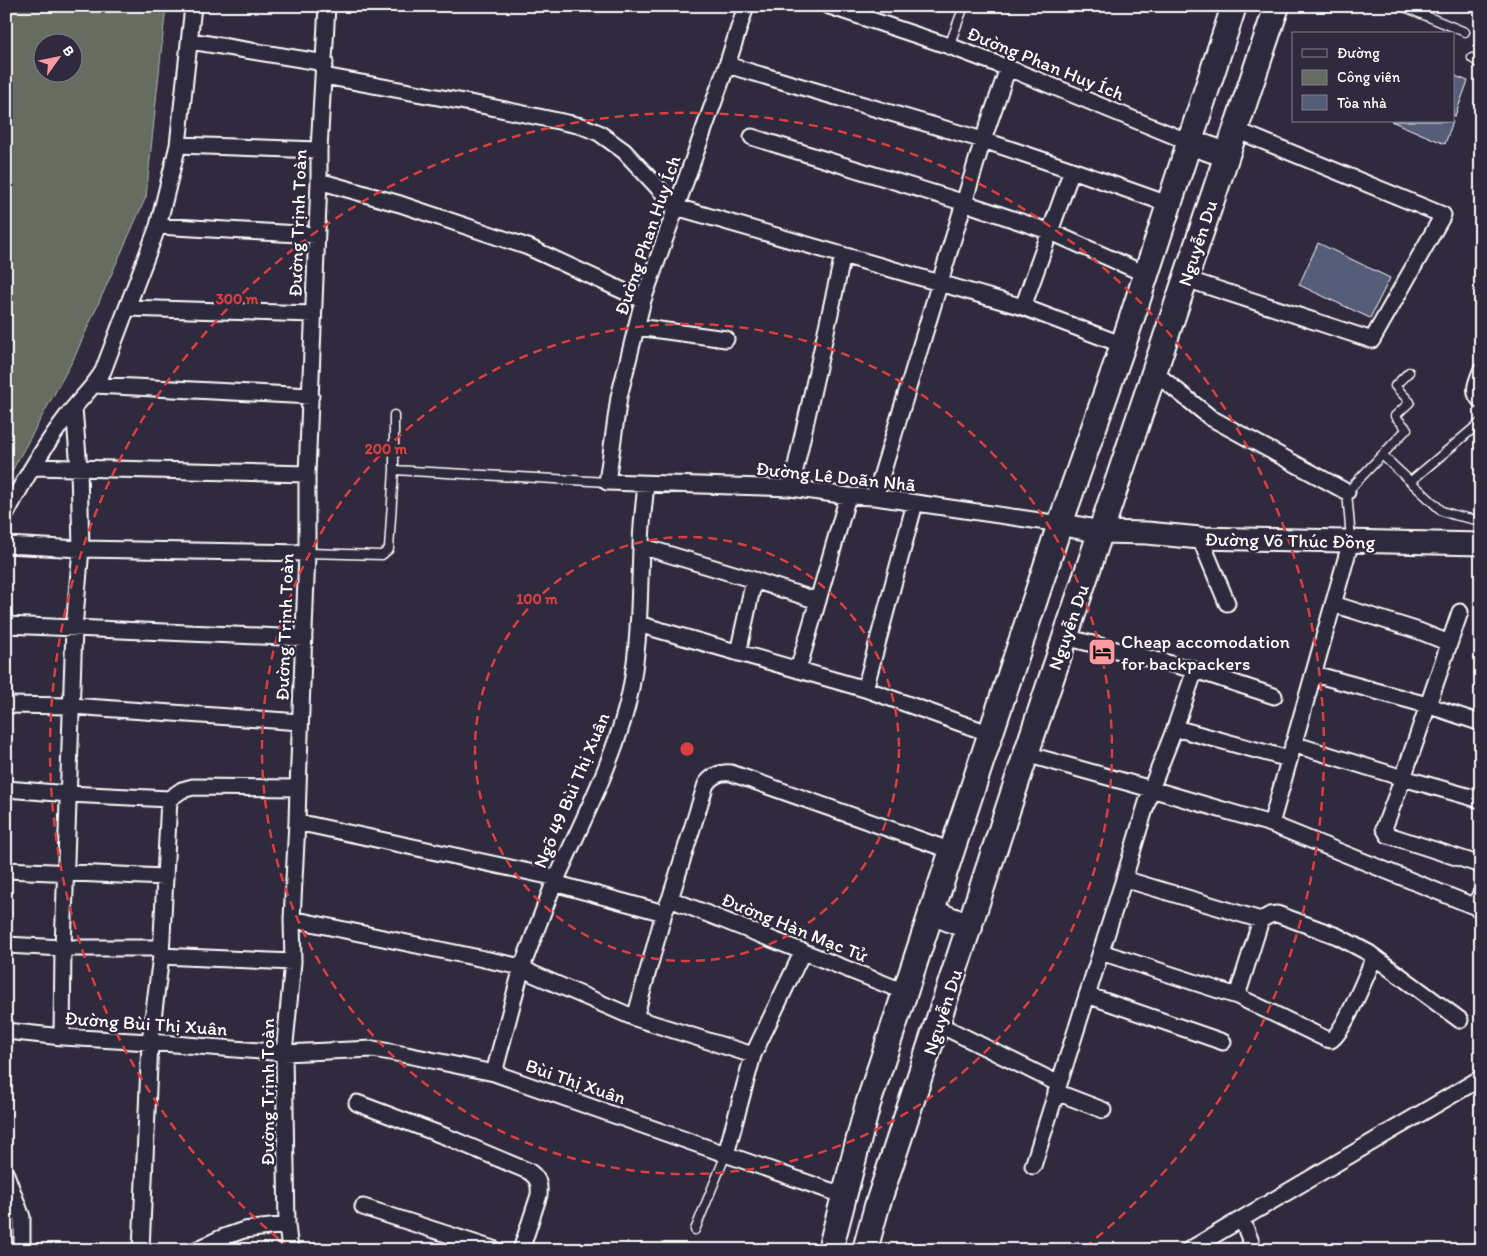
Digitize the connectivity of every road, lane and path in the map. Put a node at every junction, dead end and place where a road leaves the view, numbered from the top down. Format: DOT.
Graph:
graph roads {
  1 [pos="193,6"];
  2 [pos="327,6"];
  3 [pos="746,6"];
  4 [pos="829,6"];
  5 [pos="964,6"];
  6 [pos="1234,6"];
  7 [pos="1277,6"];
  8 [pos="1402,6"];
  9 [pos="1465,32"];
  10 [pos="190,41"];
  11 [pos="949,46"];
  12 [pos="1472,58"];
  13 [pos="728,65"];
  14 [pos="1481,65"];
  15 [pos="1008,68"];
  16 [pos="324,70"];
  17 [pos="1236,130"];
  18 [pos="752,137"];
  19 [pos="983,140"];
  20 [pos="1189,142"];
  21 [pos="178,145"];
  22 [pos="319,150"];
  23 [pos="1227,155"];
  24 [pos="1072,170"];
  25 [pos="319,181"];
  26 [pos="965,203"];
  27 [pos="1168,204"];
  28 [pos="676,207"];
  29 [pos="158,226"];
  30 [pos="1051,232"];
  31 [pos="316,235"];
  32 [pos="843,255"];
  33 [pos="1145,274"];
  34 [pos="1186,279"];
  35 [pos="939,282"];
  36 [pos="643,300"];
  37 [pos="1023,307"];
  38 [pos="127,308"];
  39 [pos="313,314"];
  40 [pos="637,327"];
  41 [pos="726,339"];
  42 [pos="1122,344"];
  43 [pos="1481,371"];
  44 [pos="1154,372"];
  45 [pos="1410,372"];
  46 [pos="94,385"];
  47 [pos="311,396"];
  48 [pos="1481,401"];
  49 [pos="74,408"];
  50 [pos="394,415"];
  51 [pos="1481,422"];
  52 [pos="1382,455"];
  53 [pos="33,466"];
  54 [pos="79,468"];
  55 [pos="394,470"];
  56 [pos="307,474"];
  57 [pos="1411,481"];
  58 [pos="607,482"];
  59 [pos="646,484"];
  60 [pos="791,488"];
  61 [pos="1347,492"];
  62 [pos="848,496"];
  63 [pos="875,497"];
  64 [pos="915,503"];
  65 [pos="6,514"];
  66 [pos="1481,521"];
  67 [pos="1060,524"];
  68 [pos="1100,532"];
  69 [pos="1200,538"];
  70 [pos="1351,541"];
  71 [pos="1481,544"];
  72 [pos="6,545"];
  73 [pos="641,546"];
  74 [pos="81,548"];
  75 [pos="307,553"];
  76 [pos="754,580"];
  77 [pos="818,601"];
  78 [pos="1227,603"];
  79 [pos="1333,604"];
  80 [pos="1460,612"];
  81 [pos="638,624"];
  82 [pos="6,626"];
  83 [pos="74,628"];
  84 [pos="1065,637"];
  85 [pos="304,638"];
  86 [pos="1450,643"];
  87 [pos="738,653"];
  88 [pos="798,670"];
  89 [pos="1196,670"];
  90 [pos="1314,674"];
  91 [pos="865,689"];
  92 [pos="1274,696"];
  93 [pos="6,705"];
  94 [pos="1427,705"];
  95 [pos="72,706"];
  96 [pos="300,722"];
  97 [pos="1481,723"];
  98 [pos="1176,728"];
  99 [pos="991,734"];
  100 [pos="1294,744"];
  101 [pos="1026,754"];
  102 [pos="1289,759"];
  103 [pos="1403,778"];
  104 [pos="298,788"];
  105 [pos="6,789"];
  106 [pos="1151,789"];
  107 [pos="68,794"];
  108 [pos="169,799"];
  109 [pos="1481,800"];
  110 [pos="298,822"];
  111 [pos="1271,824"];
  112 [pos="952,852"];
  113 [pos="1481,865"];
  114 [pos="6,870"];
  115 [pos="66,872"];
  116 [pos="165,877"];
  117 [pos="1124,879"];
  118 [pos="555,881"];
  119 [pos="1481,892"];
  120 [pos="670,899"];
  121 [pos="1478,908"];
  122 [pos="931,912"];
  123 [pos="664,913"];
  124 [pos="292,919"];
  125 [pos="1261,920"];
  126 [pos="970,927"];
  127 [pos="6,945"];
  128 [pos="63,948"];
  129 [pos="161,952"];
  130 [pos="803,952"];
  131 [pos="1101,952"];
  132 [pos="1374,958"];
  133 [pos="293,962"];
  134 [pos="522,967"];
  135 [pos="905,992"];
  136 [pos="1087,995"];
  137 [pos="1237,996"];
  138 [pos="635,1018"];
  139 [pos="1460,1020"];
  140 [pos="938,1024"];
  141 [pos="6,1031"];
  142 [pos="62,1037"];
  143 [pos="150,1042"];
  144 [pos="1223,1042"];
  145 [pos="284,1053"];
  146 [pos="753,1055"];
  147 [pos="494,1073"];
  148 [pos="1481,1078"];
  149 [pos="1058,1088"];
  150 [pos="357,1103"];
  151 [pos="1103,1110"];
  152 [pos="726,1154"];
  153 [pos="1033,1166"];
  154 [pos="6,1174"];
  155 [pos="845,1196"];
  156 [pos="877,1206"];
  157 [pos="363,1207"];
  158 [pos="1242,1219"];
  159 [pos="287,1225"];
  160 [pos="695,1230"];
  161 [pos="22,1250"];
  162 [pos="141,1250"];
  163 [pos="196,1250"];
  164 [pos="290,1250"];
  165 [pos="496,1250"];
  166 [pos="521,1250"];
  167 [pos="830,1250"];
  168 [pos="865,1250"];
  169 [pos="1189,1250"];
  170 [pos="1254,1250"];
  1 -- 10 [label="street"];
  2 -- 16 [label="street, Đường Trịnh Toàn"];
  3 -- 13 [label="street, Đường Phan Huy Ích"];
  4 -- 11 [label="street, Đường Phan Huy Ích"];
  5 -- 11 [label="lane"];
  6 -- 20 [label="main road, Nguyễn Du"];
  7 -- 17 [label="main road, Nguyễn Du"];
  8 -- 9 [label="lane"];
  10 -- 16 [label="street"];
  10 -- 21 [label="street"];
  11 -- 15 [label="street, Đường Phan Huy Ích"];
  12 -- 14 [label="lane"];
  13 -- 19 [label="street"];
  13 -- 28 [label="street, Đường Phan Huy Ích"];
  15 -- 19 [label="street"];
  15 -- 20 [label="street, Đường Phan Huy Ích"];
  16 -- 22 [label="street, Đường Trịnh Toàn"];
  16 -- 28 [label="street"];
  17 -- 23 [label="main road, Nguyễn Du"];
  17 -- 34 [label="street"];
  18 -- 26 [label="street"];
  19 -- 24 [label="street"];
  19 -- 26 [label="street"];
  20 -- 23 [label="main road"];
  20 -- 27 [label="main road, Nguyễn Du"];
  21 -- 22 [label="street"];
  21 -- 29 [label="street"];
  22 -- 25 [label="street, Đường Trịnh Toàn"];
  23 -- 34 [label="main road, Nguyễn Du"];
  24 -- 27 [label="street"];
  24 -- 30 [label="street"];
  25 -- 31 [label="street, Đường Trịnh Toàn"];
  25 -- 36 [label="street"];
  26 -- 30 [label="street"];
  26 -- 35 [label="street"];
  27 -- 33 [label="main road, Nguyễn Du"];
  28 -- 32 [label="street"];
  28 -- 36 [label="street, Đường Phan Huy Ích"];
  29 -- 31 [label="street"];
  29 -- 38 [label="street"];
  30 -- 33 [label="street"];
  30 -- 37 [label="street"];
  31 -- 39 [label="street, Đường Trịnh Toàn"];
  32 -- 35 [label="street"];
  32 -- 60 [label="street"];
  33 -- 42 [label="main road, Nguyễn Du"];
  34 -- 44 [label="main road, Nguyễn Du"];
  35 -- 37 [label="street"];
  35 -- 63 [label="street"];
  36 -- 40 [label="street, Đường Phan Huy Ích"];
  37 -- 42 [label="street"];
  38 -- 39 [label="street"];
  38 -- 46 [label="street"];
  39 -- 47 [label="street, Đường Trịnh Toàn"];
  40 -- 41 [label="street"];
  40 -- 58 [label="street, Đường Phan Huy Ích"];
  42 -- 67 [label="main road, Nguyễn Du"];
  43 -- 48 [label="street"];
  44 -- 61 [label="street"];
  44 -- 68 [label="main road, Nguyễn Du"];
  45 -- 52 [label="lane"];
  46 -- 47 [label="street"];
  46 -- 49 [label="street"];
  47 -- 56 [label="street, Đường Trịnh Toàn"];
  49 -- 53 [label="street"];
  49 -- 54 [label="street"];
  50 -- 55 [label="lane"];
  51 -- 57 [label="lane"];
  52 -- 57 [label="lane"];
  52 -- 61 [label="lane"];
  53 -- 54 [label="street"];
  53 -- 65 [label="street"];
  54 -- 56 [label="street"];
  54 -- 74 [label="street"];
  55 -- 58 [label="lane"];
  55 -- 75 [label="lane"];
  56 -- 75 [label="street, Đường Trịnh Toàn"];
  57 -- 66 [label="lane"];
  58 -- 59 [label="street, Đường Lê Doãn Nhã"];
  59 -- 60 [label="street, Đường Lê Doãn Nhã"];
  59 -- 73 [label="street, Ngõ 49 Bùi Thị Xuân"];
  60 -- 62 [label="street, Đường Lê Doãn Nhã"];
  61 -- 70 [label="lane"];
  62 -- 63 [label="street, Đường Lê Doãn Nhã"];
  62 -- 77 [label="street"];
  63 -- 64 [label="street, Đường Lê Doãn Nhã"];
  64 -- 67 [label="street, Đường Lê Doãn Nhã"];
  64 -- 91 [label="street"];
  67 -- 68 [label="street, Đường Võ Thúc Đồng"];
  67 -- 99 [label="main road, Nguyễn Du"];
  68 -- 69 [label="street, Đường Võ Thúc Đồng"];
  68 -- 84 [label="main road, Nguyễn Du"];
  69 -- 70 [label="street, Đường Võ Thúc Đồng"];
  69 -- 78 [label="street"];
  70 -- 71 [label="street, Đường Võ Thúc Đồng"];
  70 -- 79 [label="street"];
  72 -- 74 [label="street"];
  73 -- 76 [label="street"];
  73 -- 81 [label="street, Ngõ 49 Bùi Thị Xuân"];
  74 -- 75 [label="street"];
  74 -- 83 [label="street"];
  75 -- 85 [label="street, Đường Trịnh Toàn"];
  76 -- 77 [label="street"];
  76 -- 87 [label="street"];
  77 -- 88 [label="street"];
  79 -- 86 [label="street"];
  79 -- 90 [label="street"];
  80 -- 86 [label="street"];
  81 -- 87 [label="street"];
  81 -- 118 [label="street, Ngõ 49 Bùi Thị Xuân"];
  82 -- 83 [label="street"];
  83 -- 85 [label="street"];
  83 -- 95 [label="street"];
  84 -- 89 [label="street"];
  84 -- 101 [label="main road, Nguyễn Du"];
  85 -- 96 [label="street, Đường Trịnh Toàn"];
  86 -- 94 [label="street"];
  87 -- 88 [label="street"];
  88 -- 91 [label="street"];
  89 -- 92 [label="street"];
  89 -- 98 [label="street"];
  90 -- 94 [label="street"];
  90 -- 100 [label="street"];
  91 -- 99 [label="street"];
  93 -- 95 [label="street"];
  94 -- 97 [label="street"];
  94 -- 103 [label="street"];
  95 -- 96 [label="street"];
  95 -- 107 [label="street"];
  96 -- 104 [label="street, Đường Trịnh Toàn"];
  98 -- 102 [label="street"];
  98 -- 106 [label="street"];
  99 -- 112 [label="main road, Nguyễn Du"];
  100 -- 102 [label="street"];
  100 -- 103 [label="street"];
  101 -- 106 [label="street"];
  101 -- 126 [label="main road, Nguyễn Du"];
  102 -- 111 [label="street"];
  103 -- 109 [label="street"];
  103 -- 113 [label="street"];
  104 -- 108 [label="street"];
  104 -- 110 [label="street, Đường Trịnh Toàn"];
  105 -- 107 [label="street"];
  106 -- 111 [label="street"];
  106 -- 117 [label="street"];
  107 -- 108 [label="street"];
  107 -- 115 [label="street"];
  108 -- 116 [label="street"];
  110 -- 118 [label="street"];
  110 -- 124 [label="street, Đường Trịnh Toàn"];
  111 -- 121 [label="street"];
  112 -- 120 [label="street"];
  112 -- 122 [label="main road, Nguyễn Du"];
  114 -- 115 [label="street"];
  115 -- 116 [label="street"];
  115 -- 128 [label="street"];
  116 -- 129 [label="street"];
  117 -- 125 [label="street"];
  117 -- 131 [label="street"];
  118 -- 123 [label="street"];
  118 -- 134 [label="street, Ngõ 49 Bùi Thị Xuân"];
  119 -- 121 [label="street"];
  120 -- 123 [label="street"];
  120 -- 130 [label="street, Đường Hàn Mạc Tử"];
  122 -- 126 [label="main road"];
  122 -- 135 [label="main road, Nguyễn Du"];
  123 -- 138 [label="street"];
  124 -- 133 [label="street, Đường Trịnh Toàn"];
  124 -- 134 [label="street"];
  125 -- 132 [label="street"];
  125 -- 137 [label="street"];
  126 -- 140 [label="main road, Nguyễn Du"];
  127 -- 128 [label="street"];
  128 -- 129 [label="street"];
  128 -- 142 [label="street"];
  129 -- 133 [label="street"];
  129 -- 143 [label="street"];
  130 -- 135 [label="street, Đường Hàn Mạc Tử"];
  130 -- 146 [label="street"];
  131 -- 136 [label="street"];
  131 -- 137 [label="street"];
  132 -- 137 [label="street"];
  132 -- 139 [label="street"];
  133 -- 145 [label="street, Đường Trịnh Toàn"];
  134 -- 138 [label="street"];
  134 -- 147 [label="street, Ngõ 49 Bùi Thị Xuân"];
  135 -- 155 [label="main road, Nguyễn Du"];
  136 -- 144 [label="street"];
  136 -- 149 [label="street"];
  138 -- 146 [label="street"];
  140 -- 149 [label="street"];
  140 -- 156 [label="main road, Nguyễn Du"];
  141 -- 142 [label="street, Đường Bùi Thị Xuân"];
  142 -- 143 [label="street, Đường Bùi Thị Xuân"];
  143 -- 145 [label="street, Đường Bùi Thị Xuân"];
  143 -- 162 [label="street"];
  145 -- 147 [label="street, Bùi Thị Xuân"];
  145 -- 159 [label="street, Đường Trịnh Toàn"];
  146 -- 152 [label="street"];
  147 -- 152 [label="street, Bùi Thị Xuân"];
  148 -- 158 [label="street"];
  149 -- 151 [label="street"];
  149 -- 153 [label="street"];
  150 -- 166 [label="street"];
  152 -- 155 [label="street, Bùi Thị Xuân"];
  152 -- 160 [label="lane"];
  154 -- 161 [label="street"];
  155 -- 156 [label="main road"];
  155 -- 167 [label="main road, Nguyễn Du"];
  156 -- 168 [label="main road, Nguyễn Du"];
  157 -- 165 [label="street"];
  158 -- 169 [label="street"];
  158 -- 170 [label="street"];
  159 -- 163 [label="street"];
  159 -- 164 [label="street, Đường Trịnh Toàn"];
}
